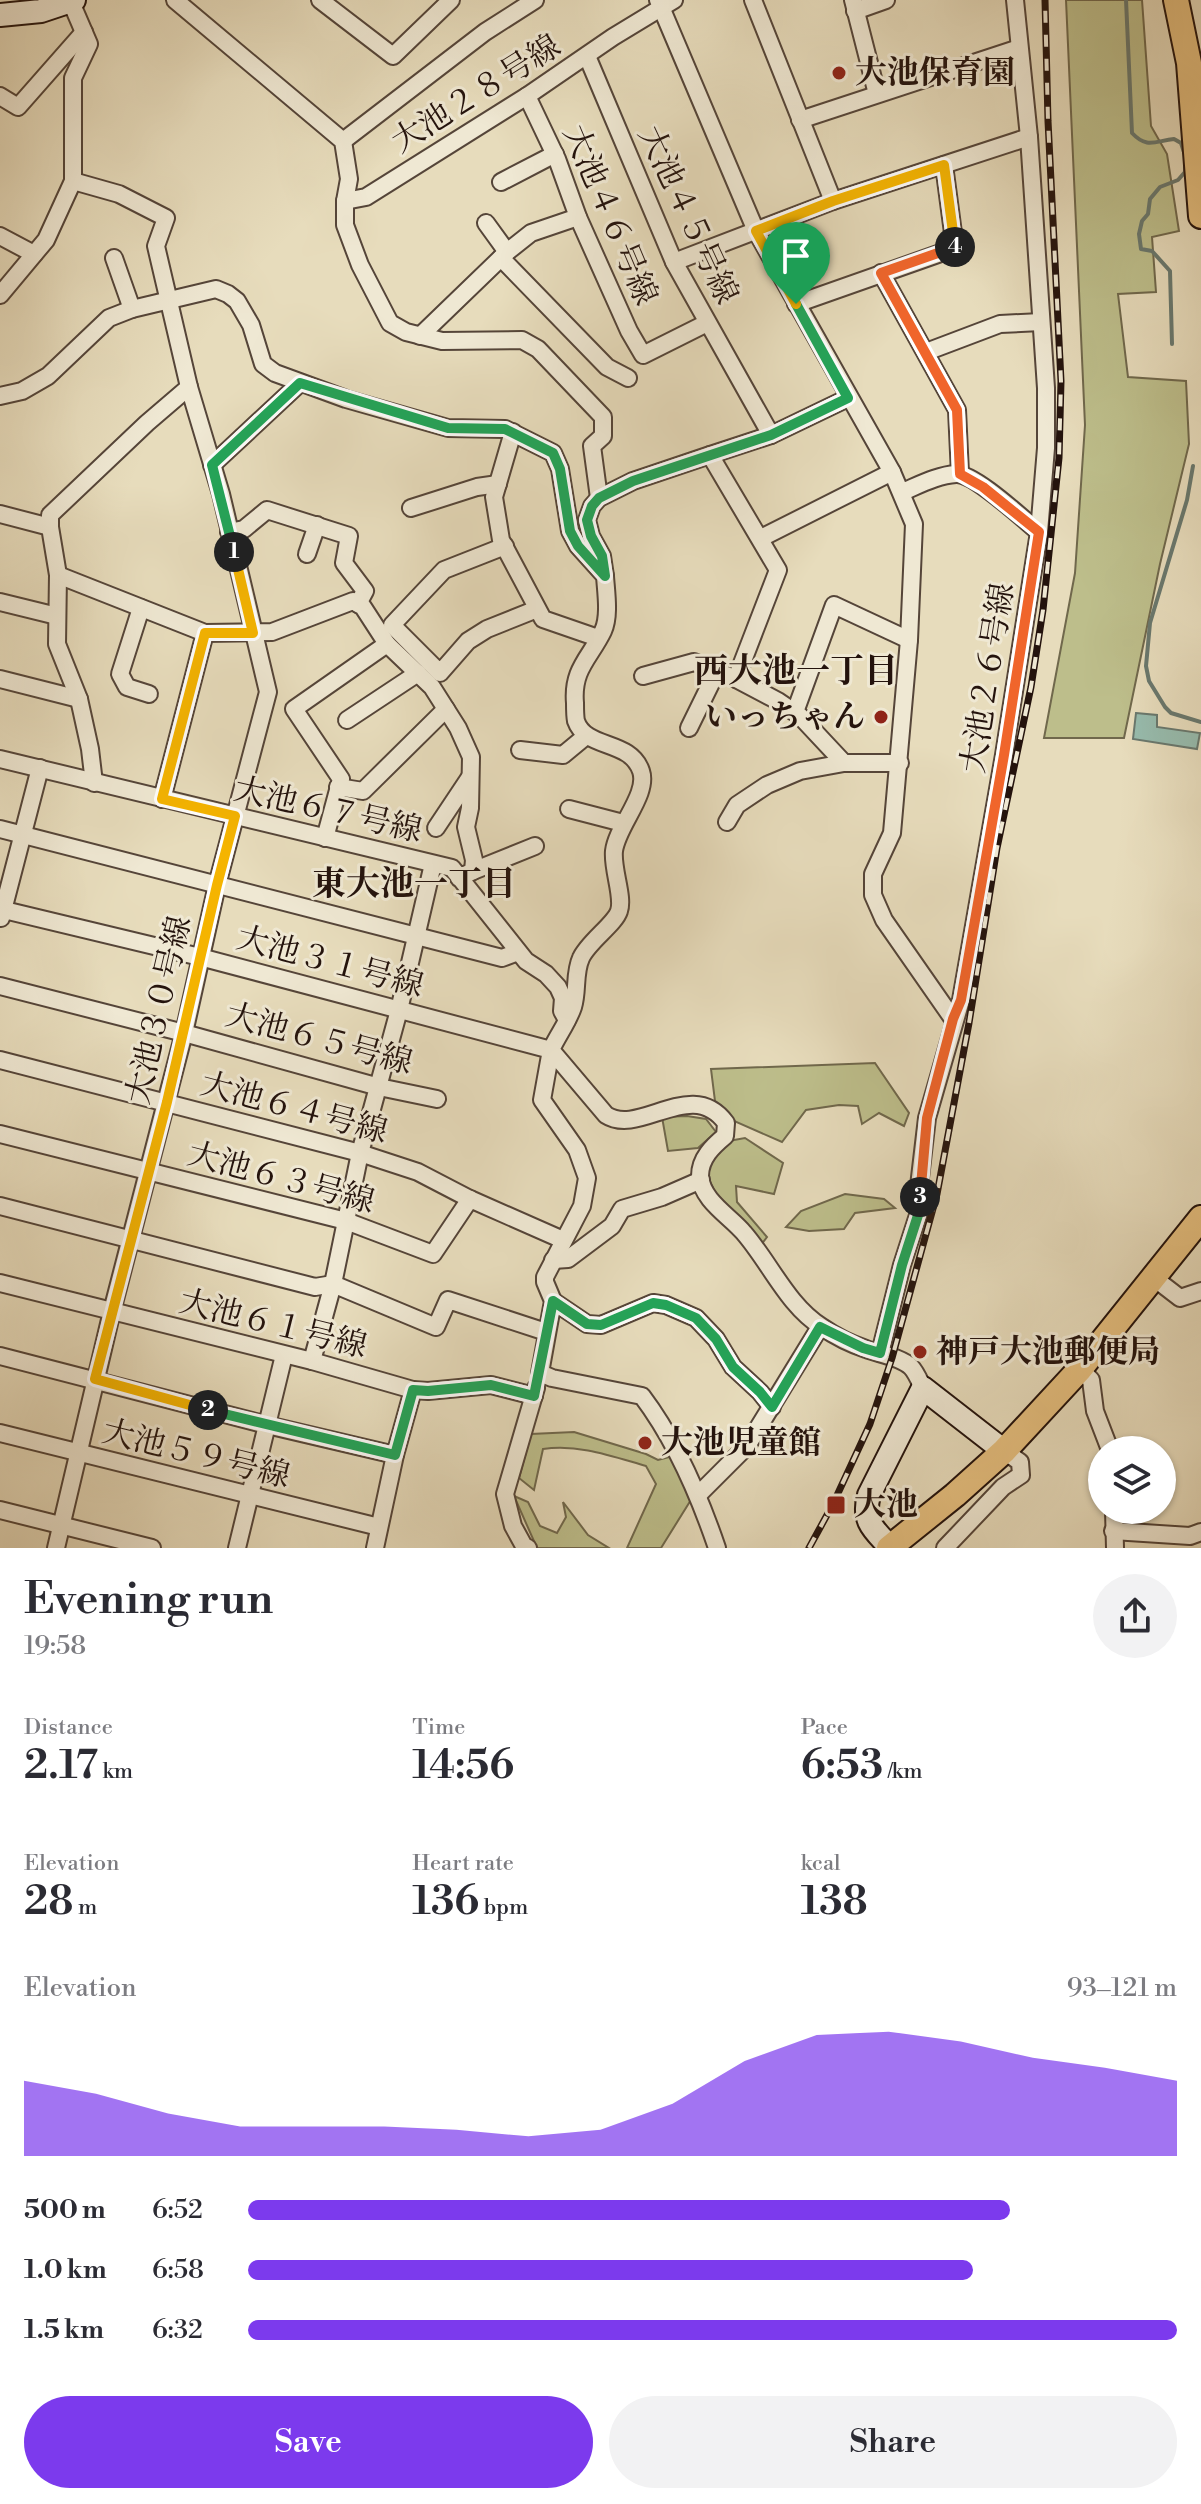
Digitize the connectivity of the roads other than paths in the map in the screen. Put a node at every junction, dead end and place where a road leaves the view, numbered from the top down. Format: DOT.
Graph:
graph roads {
  1 [pos="175,0"];
  2 [pos="320,0"];
  3 [pos="451,0"];
  4 [pos="535,0"];
  5 [pos="753,0"];
  6 [pos="886,0"];
  7 [pos="1015,0"];
  8 [pos="1176,0"];
  9 [pos="73,1"];
  10 [pos="664,3"];
  11 [pos="854,5"];
  12 [pos="0,15"];
  13 [pos="84,32"];
  14 [pos="1019,48"];
  15 [pos="587,56"];
  16 [pos="877,94"];
  17 [pos="0,96"];
  18 [pos="527,96"];
  19 [pos="800,120"];
  20 [pos="1029,137"];
  21 [pos="343,141"];
  22 [pos="555,154"];
  23 [pos="944,165"];
  24 [pos="73,181"];
  25 [pos="501,182"];
  26 [pos="345,201"];
  27 [pos="833,201"];
  28 [pos="1201,216"];
  29 [pos="578,217"];
  30 [pos="486,223"];
  31 [pos="756,231"];
  32 [pos="0,236"];
  33 [pos="34,254"];
  34 [pos="504,255"];
  35 [pos="114,258"];
  36 [pos="674,262"];
  37 [pos="881,273"];
  38 [pos="0,295"];
  39 [pos="168,300"];
  40 [pos="796,304"];
  41 [pos="132,309"];
  42 [pos="1041,322"];
  43 [pos="707,323"];
  44 [pos="420,336"];
  45 [pos="926,352"];
  46 [pos="628,378"];
  47 [pos="300,383"];
  48 [pos="189,387"];
  49 [pos="0,396"];
  50 [pos="848,398"];
  51 [pos="513,432"];
  52 [pos="771,435"];
  53 [pos="710,455"];
  54 [pos="212,465"];
  55 [pos="892,472"];
  56 [pos="960,474"];
  57 [pos="498,484"];
  58 [pos="902,492"];
  59 [pos="599,498"];
  60 [pos="411,508"];
  61 [pos="0,514"];
  62 [pos="317,525"];
  63 [pos="50,527"];
  64 [pos="229,532"];
  65 [pos="1039,532"];
  66 [pos="761,538"];
  67 [pos="505,546"];
  68 [pos="307,554"];
  69 [pos="58,575"];
  70 [pos="605,576"];
  71 [pos="0,602"];
  72 [pos="358,604"];
  73 [pos="141,608"];
  74 [pos="537,609"];
  75 [pos="57,616"];
  76 [pos="205,633"];
  77 [pos="253,633"];
  78 [pos="598,638"];
  79 [pos="909,640"];
  80 [pos="387,644"];
  81 [pos="717,671"];
  82 [pos="418,673"];
  83 [pos="643,676"];
  84 [pos="0,679"];
  85 [pos="736,679"];
  86 [pos="149,694"];
  87 [pos="79,699"];
  88 [pos="266,699"];
  89 [pos="294,709"];
  90 [pos="446,709"];
  91 [pos="795,712"];
  92 [pos="347,720"];
  93 [pos="689,728"];
  94 [pos="586,736"];
  95 [pos="520,750"];
  96 [pos="0,759"];
  97 [pos="844,763"];
  98 [pos="900,763"];
  99 [pos="40,768"];
  100 [pos="471,776"];
  101 [pos="94,783"];
  102 [pos="338,787"];
  103 [pos="162,799"];
  104 [pos="569,809"];
  105 [pos="235,816"];
  106 [pos="727,822"];
  107 [pos="623,823"];
  108 [pos="436,828"];
  109 [pos="0,829"];
  110 [pos="22,835"];
  111 [pos="325,838"];
  112 [pos="535,846"];
  113 [pos="433,864"];
  114 [pos="466,874"];
  115 [pos="217,885"];
  116 [pos="1,913"];
  117 [pos="415,935"];
  118 [pos="518,952"];
  119 [pos="200,957"];
  120 [pos="0,986"];
  121 [pos="399,1010"];
  122 [pos="953,1019"];
  123 [pos="567,1020"];
  124 [pos="184,1033"];
  125 [pos="551,1050"];
  126 [pos="0,1060"];
  127 [pos="379,1087"];
  128 [pos="437,1099"];
  129 [pos="167,1102"];
  130 [pos="0,1134"];
  131 [pos="360,1153"];
  132 [pos="147,1171"];
  133 [pos="701,1180"];
  134 [pos="470,1199"];
  135 [pos="0,1206"];
  136 [pos="1201,1218"];
  137 [pos="346,1221"];
  138 [pos="131,1240"];
  139 [pos="563,1240"];
  140 [pos="553,1260"];
  141 [pos="1154,1278"];
  142 [pos="0,1283"];
  143 [pos="333,1284"];
  144 [pos="1201,1291"];
  145 [pos="553,1301"];
  146 [pos="112,1311"];
  147 [pos="820,1327"];
  148 [pos="546,1332"];
  149 [pos="880,1353"];
  150 [pos="284,1355"];
  151 [pos="0,1356"];
  152 [pos="312,1361"];
  153 [pos="1080,1369"];
  154 [pos="540,1373"];
  155 [pos="95,1379"];
  156 [pos="923,1388"];
  157 [pos="413,1390"];
  158 [pos="534,1396"];
  159 [pos="772,1407"];
  160 [pos="267,1425"];
  161 [pos="0,1433"];
  162 [pos="1105,1436"];
  163 [pos="1004,1451"];
  164 [pos="77,1453"];
  165 [pos="395,1455"];
  166 [pos="699,1494"];
  167 [pos="250,1496"];
  168 [pos="0,1510"];
  169 [pos="62,1526"];
  170 [pos="379,1527"];
  171 [pos="1201,1532"];
  172 [pos="1114,1540"];
  173 [pos="56,1548"];
  174 [pos="152,1548"];
  175 [pos="237,1548"];
  176 [pos="375,1548"];
  177 [pos="528,1548"];
  178 [pos="717,1548"];
  179 [pos="889,1548"];
  180 [pos="945,1548"];
  1 -- 21 [label="street"];
  2 -- 3 [label="street"];
  4 -- 21 [label="street"];
  5 -- 19 [label="street"];
  6 -- 11 [label="street"];
  7 -- 14 [label="street, 大池２６号線"];
  8 -- 28 [label="main road"];
  9 -- 12 [label="street"];
  9 -- 13 [label="street"];
  10 -- 15 [label="street, 大池２８号線"];
  10 -- 31 [label="street"];
  11 -- 16 [label="street"];
  13 -- 17 [label="street"];
  13 -- 24 [label="street"];
  14 -- 16 [label="street"];
  14 -- 20 [label="street, 大池２６号線"];
  15 -- 18 [label="street, 大池２８号線"];
  15 -- 36 [label="street, 大池４５号線"];
  16 -- 19 [label="street"];
  18 -- 22 [label="street, 大池４６号線"];
  18 -- 26 [label="street, 大池２８号線"];
  19 -- 27 [label="street"];
  20 -- 23 [label="street"];
  20 -- 42 [label="street, 大池２６号線"];
  21 -- 26 [label="street"];
  22 -- 25 [label="street"];
  22 -- 29 [label="street, 大池４６号線"];
  23 -- 27 [label="street"];
  23 -- 37 [label="street"];
  24 -- 33 [label="street"];
  24 -- 39 [label="street, 大池３０号線"];
  26 -- 44 [label="street"];
  27 -- 31 [label="street"];
  29 -- 34 [label="street"];
  29 -- 43 [label="street, 大池４６号線"];
  30 -- 34 [label="street"];
  31 -- 36 [label="street"];
  31 -- 40 [label="street"];
  32 -- 33 [label="street"];
  33 -- 38 [label="street"];
  34 -- 44 [label="street"];
  34 -- 46 [label="street"];
  35 -- 41 [label="street"];
  36 -- 43 [label="street, 大池４５号線"];
  37 -- 40 [label="street"];
  37 -- 45 [label="street"];
  39 -- 41 [label="street"];
  39 -- 47 [label="street"];
  39 -- 48 [label="street, 大池３０号線"];
  40 -- 50 [label="street"];
  41 -- 49 [label="street"];
  42 -- 45 [label="street"];
  42 -- 65 [label="street, 大池２６号線"];
  43 -- 52 [label="street, 大池４５号線"];
  44 -- 59 [label="street"];
  45 -- 56 [label="street"];
  47 -- 51 [label="street"];
  47 -- 54 [label="street"];
  48 -- 54 [label="street, 大池３０号線"];
  48 -- 63 [label="street"];
  50 -- 52 [label="street"];
  50 -- 55 [label="street"];
  51 -- 57 [label="street"];
  51 -- 70 [label="street"];
  52 -- 53 [label="street"];
  53 -- 59 [label="street"];
  53 -- 66 [label="street"];
  54 -- 64 [label="street, 大池３０号線"];
  55 -- 58 [label="street"];
  55 -- 66 [label="street"];
  56 -- 58 [label="street"];
  56 -- 65 [label="street"];
  57 -- 60 [label="street"];
  57 -- 67 [label="street"];
  58 -- 79 [label="street"];
  59 -- 70 [label="street"];
  61 -- 63 [label="street"];
  62 -- 64 [label="street"];
  62 -- 68 [label="street"];
  62 -- 72 [label="street"];
  63 -- 69 [label="street"];
  64 -- 77 [label="street, 大池３０号線"];
  65 -- 122 [label="street, 大池２６号線"];
  66 -- 85 [label="street"];
  67 -- 74 [label="street"];
  67 -- 74 [label="street"];
  69 -- 73 [label="street"];
  69 -- 75 [label="street"];
  70 -- 78 [label="street"];
  71 -- 75 [label="street"];
  72 -- 77 [label="street"];
  72 -- 80 [label="street"];
  73 -- 76 [label="street"];
  73 -- 86 [label="street"];
  74 -- 78 [label="street"];
  75 -- 87 [label="street"];
  76 -- 77 [label="street"];
  76 -- 103 [label="street"];
  77 -- 88 [label="street, 大池３０号線"];
  78 -- 94 [label="street"];
  79 -- 91 [label="street"];
  79 -- 98 [label="street"];
  80 -- 82 [label="street"];
  80 -- 89 [label="street"];
  81 -- 83 [label="street"];
  81 -- 85 [label="street"];
  81 -- 93 [label="street"];
  82 -- 90 [label="street"];
  82 -- 92 [label="street"];
  84 -- 87 [label="street"];
  85 -- 91 [label="street"];
  87 -- 101 [label="street"];
  88 -- 89 [label="street"];
  88 -- 105 [label="street, 大池３０号線"];
  89 -- 102 [label="street"];
  90 -- 100 [label="street"];
  90 -- 102 [label="street"];
  91 -- 97 [label="street"];
  94 -- 95 [label="street"];
  94 -- 107 [label="street"];
  96 -- 99 [label="street, 大池６７号線"];
  97 -- 98 [label="street"];
  97 -- 106 [label="street"];
  98 -- 122 [label="street"];
  99 -- 101 [label="street, 大池６７号線"];
  99 -- 110 [label="street"];
  100 -- 108 [label="street"];
  100 -- 114 [label="street"];
  101 -- 103 [label="street, 大池６７号線"];
  102 -- 111 [label="street"];
  103 -- 105 [label="street, 大池６７号線"];
  104 -- 107 [label="street"];
  105 -- 111 [label="street, 大池６７号線"];
  105 -- 115 [label="street, 大池３０号線"];
  107 -- 123 [label="street"];
  109 -- 110 [label="street"];
  110 -- 115 [label="street"];
  110 -- 116 [label="street"];
  111 -- 113 [label="street, 大池６７号線"];
  112 -- 114 [label="street"];
  113 -- 114 [label="street, 大池６７号線"];
  113 -- 117 [label="street"];
  114 -- 118 [label="street, 大池６７号線"];
  115 -- 117 [label="street"];
  115 -- 119 [label="street, 大池３０号線"];
  116 -- 119 [label="street, 大池３１号線"];
  117 -- 118 [label="street"];
  117 -- 121 [label="street"];
  118 -- 123 [label="street, 大池６７号線"];
  119 -- 121 [label="street, 大池３１号線"];
  119 -- 124 [label="street, 大池３０号線"];
  120 -- 124 [label="street, 大池６５号線"];
  121 -- 125 [label="street, 大池３１号線"];
  121 -- 127 [label="street"];
  122 -- 149 [label="street, 大池２６号線"];
  123 -- 125 [label="street"];
  124 -- 127 [label="street, 大池６５号線"];
  124 -- 129 [label="street, 大池３０号線"];
  125 -- 133 [label="street"];
  125 -- 139 [label="street"];
  126 -- 129 [label="street, 大池６４号線"];
  127 -- 128 [label="street, 大池６５号線"];
  127 -- 131 [label="street"];
  129 -- 131 [label="street, 大池６４号線"];
  129 -- 132 [label="street, 大池３０号線"];
  130 -- 132 [label="street, 大池６３号線"];
  131 -- 134 [label="street, 大池６４号線"];
  131 -- 137 [label="street"];
  132 -- 137 [label="street, 大池６３号線"];
  132 -- 138 [label="street, 大池３０号線"];
  133 -- 140 [label="street"];
  133 -- 147 [label="street"];
  134 -- 137 [label="street, 大池６３号線"];
  134 -- 139 [label="street, 大池６４号線"];
  135 -- 138 [label="street"];
  136 -- 141 [label="main road"];
  137 -- 143 [label="street"];
  138 -- 143 [label="street"];
  138 -- 146 [label="street, 大池３０号線"];
  139 -- 140 [label="street"];
  140 -- 145 [label="street"];
  141 -- 144 [label="street"];
  141 -- 153 [label="main road"];
  142 -- 146 [label="street, 大池６１号線"];
  143 -- 148 [label="street"];
  143 -- 152 [label="street"];
  145 -- 148 [label="street"];
  145 -- 159 [label="street"];
  146 -- 150 [label="street, 大池６１号線"];
  146 -- 155 [label="street, 大池３０号線"];
  147 -- 149 [label="street"];
  147 -- 159 [label="street"];
  148 -- 154 [label="street"];
  149 -- 156 [label="street"];
  150 -- 152 [label="street, 大池６１号線"];
  150 -- 160 [label="street"];
  151 -- 155 [label="street"];
  152 -- 157 [label="street, 大池６１号線"];
  153 -- 162 [label="street"];
  153 -- 163 [label="main road"];
  154 -- 158 [label="street"];
  154 -- 166 [label="street"];
  155 -- 160 [label="street"];
  155 -- 164 [label="street, 大池３０号線"];
  156 -- 163 [label="street"];
  156 -- 179 [label="street"];
  157 -- 158 [label="street, 大池６１号線"];
  157 -- 165 [label="street"];
  158 -- 177 [label="street"];
  159 -- 166 [label="street"];
  160 -- 165 [label="street"];
  160 -- 167 [label="street"];
  161 -- 164 [label="street, 大池５９号線"];
  163 -- 179 [label="main road"];
  163 -- 180 [label="street"];
  164 -- 167 [label="street, 大池５９号線"];
  164 -- 169 [label="street, 大池３０号線"];
  165 -- 170 [label="street"];
  166 -- 178 [label="street"];
  167 -- 170 [label="street, 大池５９号線"];
  167 -- 175 [label="street"];
  168 -- 169 [label="street"];
  169 -- 173 [label="street, 大池３０号線"];
  169 -- 174 [label="street"];
  170 -- 176 [label="street"];
  171 -- 172 [label="street"];
}
